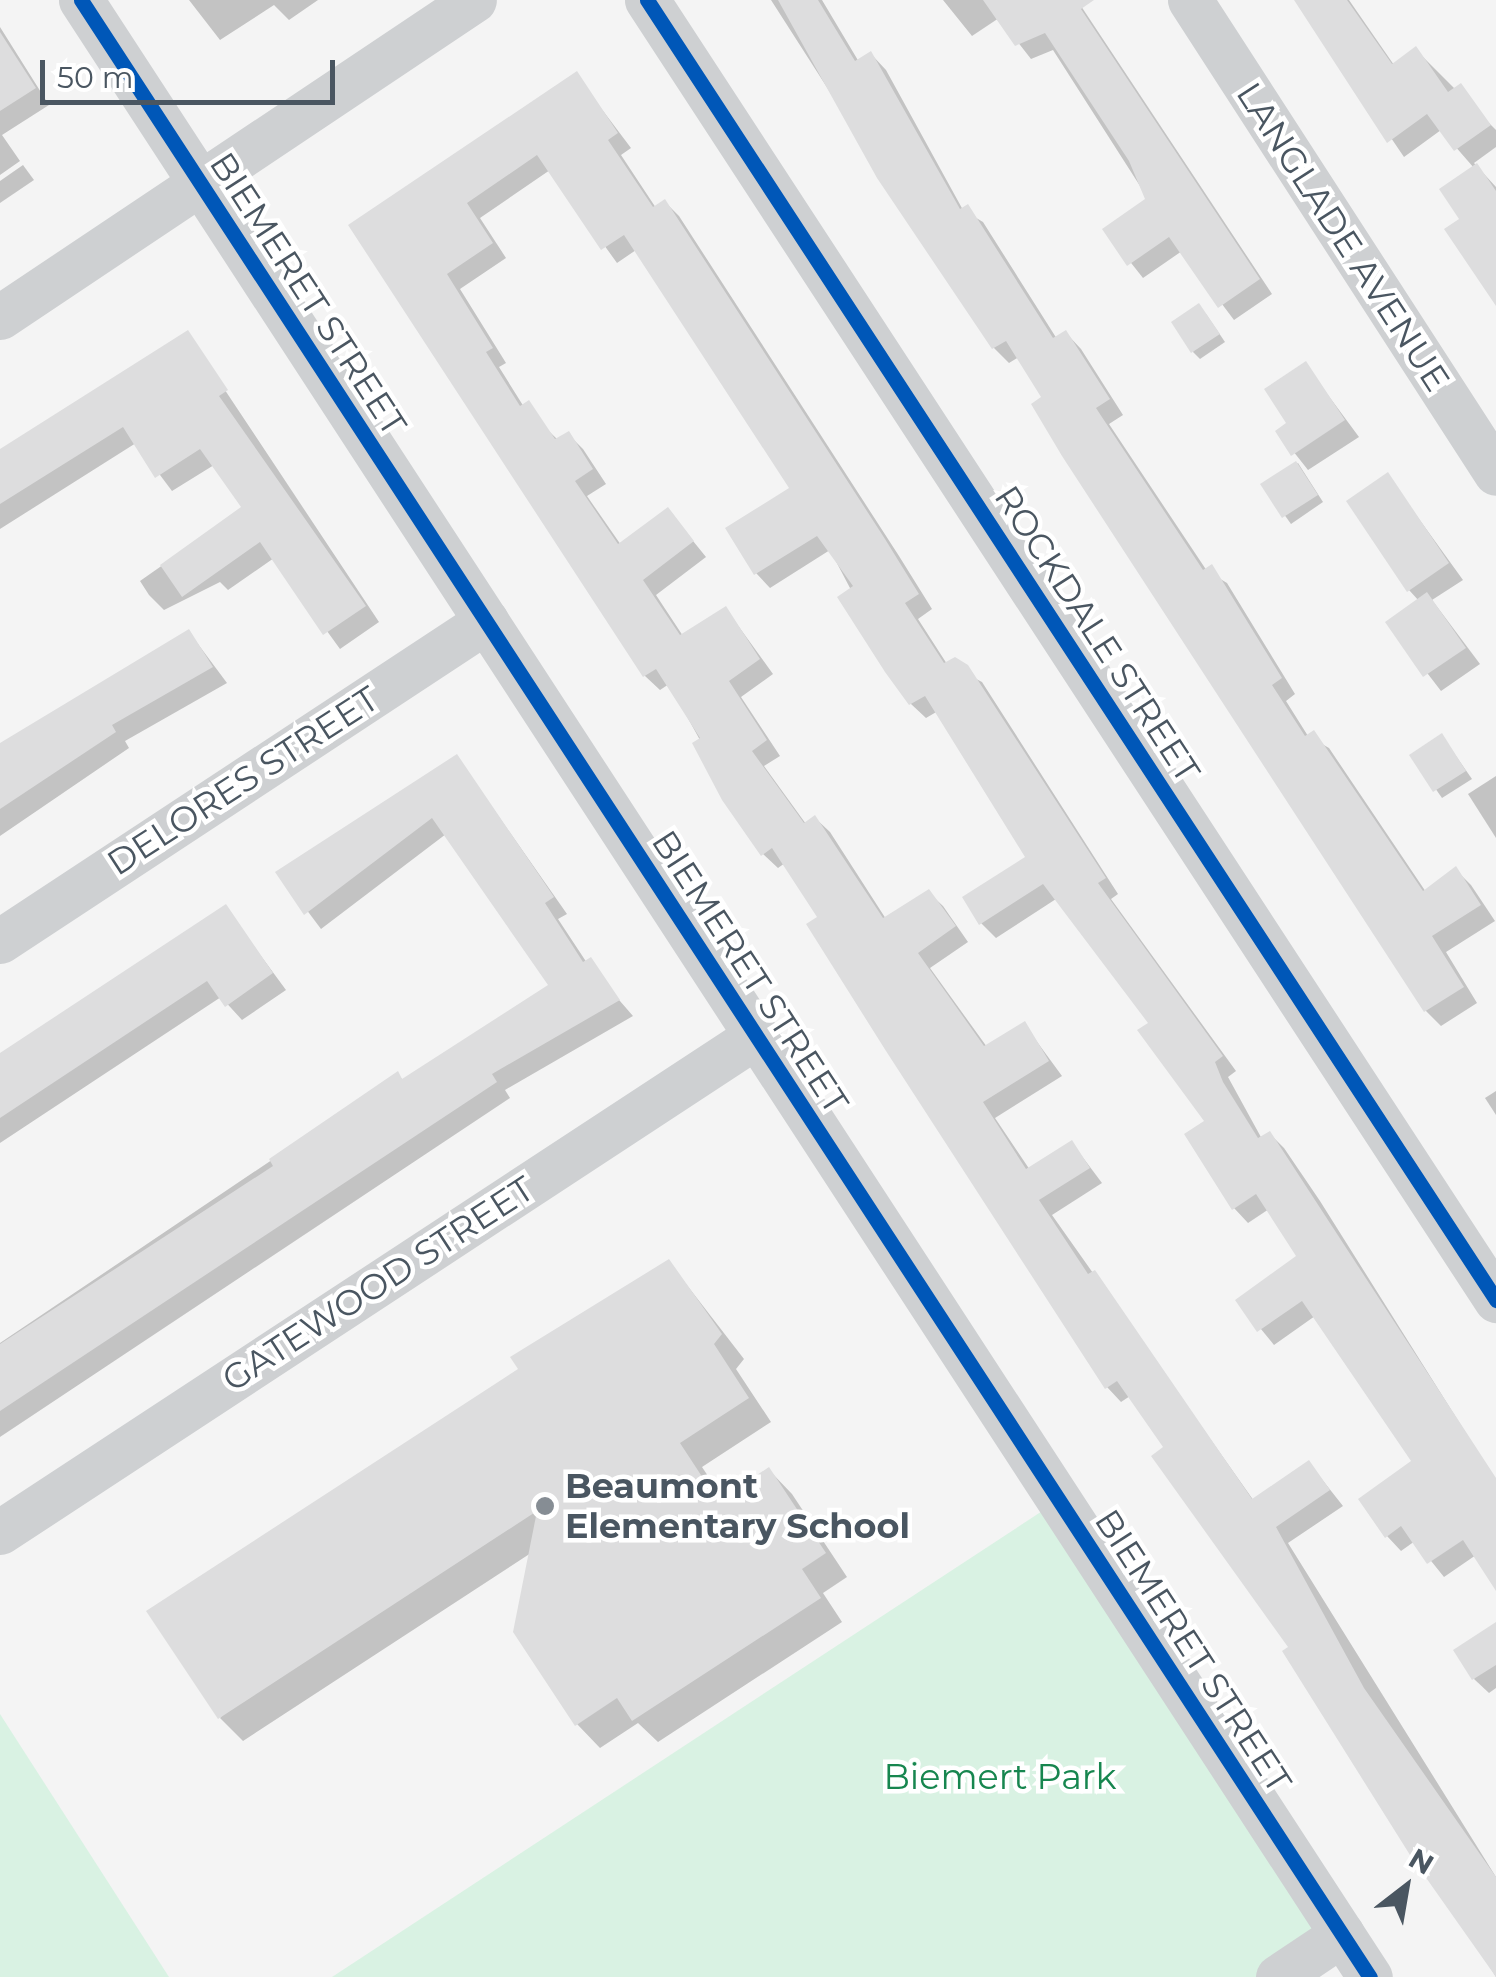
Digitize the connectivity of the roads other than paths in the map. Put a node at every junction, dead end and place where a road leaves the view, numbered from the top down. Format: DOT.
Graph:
graph roads {
  1 [pos="81,0"];
  2 [pos="474,0"];
  3 [pos="647,0"];
  4 [pos="1190,0"];
  5 [pos="200,183"];
  6 [pos="0,317"];
  7 [pos="1496,473"];
  8 [pos="486,621"];
  9 [pos="0,941"];
  10 [pos="756,1036"];
  11 [pos="1496,1300"];
  12 [pos="0,1532"];
  13 [pos="1342,1934"];
  14 [pos="1278,1977"];
  15 [pos="1370,1977"];
  1 -- 5 [label="street, BIEMERET STREET"];
  2 -- 5 [label="street"];
  3 -- 11 [label="street, ROCKDALE STREET"];
  4 -- 7 [label="street, LANGLADE AVENUE"];
  5 -- 6 [label="street"];
  5 -- 8 [label="street, BIEMERET STREET"];
  8 -- 9 [label="street, DELORES STREET"];
  8 -- 10 [label="street, BIEMERET STREET"];
  10 -- 12 [label="street, GATEWOOD STREET"];
  10 -- 13 [label="street, BIEMERET STREET"];
  13 -- 14 [label="street"];
  13 -- 15 [label="street, BIEMERET STREET"];
}
